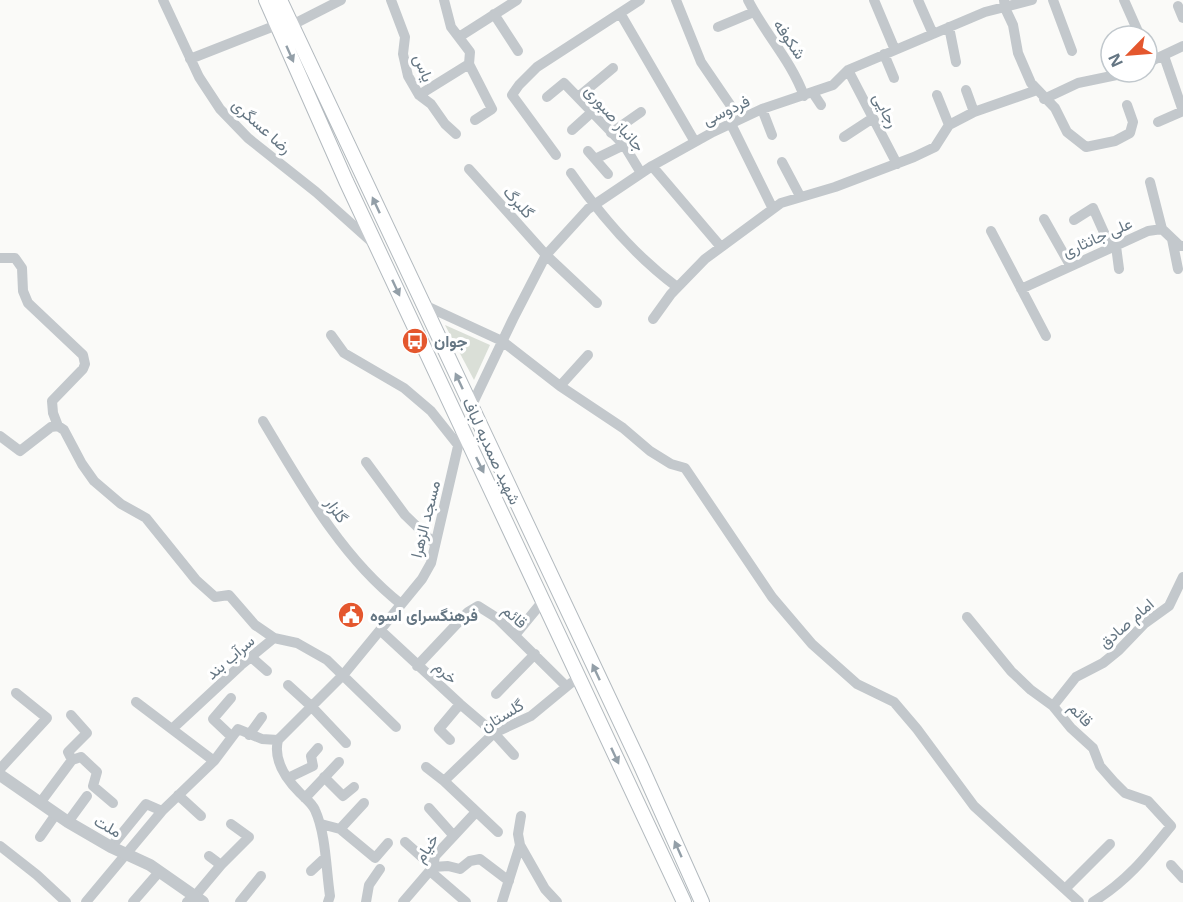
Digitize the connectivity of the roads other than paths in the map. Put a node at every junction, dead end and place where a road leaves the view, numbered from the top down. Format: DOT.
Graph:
graph roads {
  1 [pos="163,0"];
  2 [pos="266,0"];
  3 [pos="280,0"];
  4 [pos="341,0"];
  5 [pos="391,0"];
  6 [pos="444,0"];
  7 [pos="517,0"];
  8 [pos="640,0"];
  9 [pos="676,0"];
  10 [pos="748,0"];
  11 [pos="874,0"];
  12 [pos="918,0"];
  13 [pos="1032,0"];
  14 [pos="1053,0"];
  15 [pos="1124,0"];
  16 [pos="1005,4"];
  17 [pos="1178,6"];
  18 [pos="754,12"];
  19 [pos="620,13"];
  20 [pos="494,14"];
  21 [pos="1183,18"];
  22 [pos="1135,24"];
  23 [pos="277,25"];
  24 [pos="292,25"];
  25 [pos="718,27"];
  26 [pos="949,27"];
  27 [pos="933,34"];
  28 [pos="459,37"];
  29 [pos="1183,46"];
  30 [pos="895,50"];
  31 [pos="518,51"];
  32 [pos="1072,51"];
  33 [pos="884,54"];
  34 [pos="1164,56"];
  35 [pos="1159,57"];
  36 [pos="190,58"];
  37 [pos="956,62"];
  38 [pos="469,64"];
  39 [pos="613,68"];
  40 [pos="849,69"];
  41 [pos="894,78"];
  42 [pos="1099,79"];
  43 [pos="966,90"];
  44 [pos="1041,94"];
  45 [pos="419,95"];
  46 [pos="809,95"];
  47 [pos="936,95"];
  48 [pos="547,97"];
  49 [pos="578,98"];
  50 [pos="821,105"];
  51 [pos="1127,105"];
  52 [pos="762,109"];
  53 [pos="592,112"];
  54 [pos="642,112"];
  55 [pos="974,112"];
  56 [pos="873,118"];
  57 [pos="476,120"];
  58 [pos="1158,122"];
  59 [pos="731,124"];
  60 [pos="949,125"];
  61 [pos="572,130"];
  62 [pos="611,133"];
  63 [pos="456,134"];
  64 [pos="772,135"];
  65 [pos="844,137"];
  66 [pos="695,142"];
  67 [pos="348,145"];
  68 [pos="624,145"];
  69 [pos="333,152"];
  70 [pos="556,155"];
  71 [pos="782,162"];
  72 [pos="897,164"];
  73 [pos="652,166"];
  74 [pos="469,169"];
  75 [pos="571,173"];
  76 [pos="641,173"];
  77 [pos="609,174"];
  78 [pos="1150,182"];
  79 [pos="800,196"];
  80 [pos="594,205"];
  81 [pos="773,209"];
  82 [pos="1044,219"];
  83 [pos="1074,220"];
  84 [pos="1162,229"];
  85 [pos="991,231"];
  86 [pos="1172,239"];
  87 [pos="376,246"];
  88 [pos="1116,246"];
  89 [pos="1183,246"];
  90 [pos="721,247"];
  91 [pos="546,255"];
  92 [pos="0,258"];
  93 [pos="1070,266"];
  94 [pos="1119,269"];
  95 [pos="1178,269"];
  96 [pos="677,287"];
  97 [pos="1021,289"];
  98 [pos="597,303"];
  99 [pos="422,304"];
  100 [pos="654,319"];
  101 [pos="331,335"];
  102 [pos="1046,336"];
  103 [pos="502,341"];
  104 [pos="588,355"];
  105 [pos="561,386"];
  106 [pos="471,407"];
  107 [pos="263,422"];
  108 [pos="58,426"];
  109 [pos="462,429"];
  110 [pos="0,436"];
  111 [pos="458,445"];
  112 [pos="366,462"];
  113 [pos="435,544"];
  114 [pos="1183,578"];
  115 [pos="543,602"];
  116 [pos="401,604"];
  117 [pos="967,617"];
  118 [pos="380,630"];
  119 [pos="515,635"];
  120 [pos="274,638"];
  121 [pos="535,654"];
  122 [pos="251,657"];
  123 [pos="417,666"];
  124 [pos="267,671"];
  125 [pos="344,674"];
  126 [pos="579,680"];
  127 [pos="288,685"];
  128 [pos="566,686"];
  129 [pos="16,693"];
  130 [pos="496,694"];
  131 [pos="231,698"];
  132 [pos="136,702"];
  133 [pos="460,704"];
  134 [pos="311,706"];
  135 [pos="1053,706"];
  136 [pos="71,715"];
  137 [pos="262,717"];
  138 [pos="396,726"];
  139 [pos="172,729"];
  140 [pos="494,733"];
  141 [pos="249,735"];
  142 [pos="232,737"];
  143 [pos="278,740"];
  144 [pos="450,740"];
  145 [pos="346,743"];
  146 [pos="318,748"];
  147 [pos="514,755"];
  148 [pos="72,760"];
  149 [pos="214,761"];
  150 [pos="339,762"];
  151 [pos="426,767"];
  152 [pos="0,769"];
  153 [pos="0,775"];
  154 [pos="324,777"];
  155 [pos="288,778"];
  156 [pos="444,781"];
  157 [pos="354,787"];
  158 [pos="178,795"];
  159 [pos="87,796"];
  160 [pos="305,798"];
  161 [pos="40,802"];
  162 [pos="112,803"];
  163 [pos="364,803"];
  164 [pos="429,808"];
  165 [pos="162,811"];
  166 [pos="476,812"];
  167 [pos="56,814"];
  168 [pos="201,816"];
  169 [pos="521,816"];
  170 [pos="68,822"];
  171 [pos="231,824"];
  172 [pos="321,824"];
  173 [pos="340,829"];
  174 [pos="498,832"];
  175 [pos="453,835"];
  176 [pos="39,837"];
  177 [pos="405,842"];
  178 [pos="388,843"];
  179 [pos="1110,844"];
  180 [pos="520,845"];
  181 [pos="0,846"];
  182 [pos="111,847"];
  183 [pos="127,854"];
  184 [pos="209,856"];
  185 [pos="325,858"];
  186 [pos="221,865"];
  187 [pos="1172,865"];
  188 [pos="380,868"];
  189 [pos="432,869"];
  190 [pos="311,871"];
  191 [pos="159,872"];
  192 [pos="261,876"];
  193 [pos="1183,878"];
  194 [pos="509,881"];
  195 [pos="1065,889"];
  196 [pos="97,898"];
  197 [pos="195,900"];
  198 [pos="332,901"];
  199 [pos="66,902"];
  200 [pos="86,902"];
  201 [pos="134,902"];
  202 [pos="240,902"];
  203 [pos="366,902"];
  204 [pos="403,902"];
  205 [pos="466,902"];
  206 [pos="502,902"];
  207 [pos="557,902"];
  208 [pos="684,902"];
  209 [pos="702,902"];
  210 [pos="1079,902"];
  211 [pos="1093,902"];
  1 -- 36 [label="street, رضا عسگری"];
  2 -- 23 [label="main road, شهید صمدیه لباف"];
  3 -- 24 [label="main road, شهید صمدیه لباف"];
  4 -- 24 [label="street"];
  5 -- 45 [label="street, یاس"];
  6 -- 28 [label="street"];
  7 -- 20 [label="street"];
  8 -- 19 [label="street"];
  9 -- 59 [label="street"];
  10 -- 18 [label="street, شکوفه"];
  11 -- 30 [label="street"];
  12 -- 27 [label="street"];
  13 -- 16 [label="street, فردوسی"];
  14 -- 32 [label="street"];
  15 -- 22 [label="street"];
  16 -- 26 [label="street, فردوسی"];
  16 -- 44 [label="street"];
  17 -- 21 [label="street"];
  18 -- 25 [label="street"];
  18 -- 46 [label="street, شکوفه"];
  19 -- 66 [label="street"];
  19 -- 70 [label="street"];
  20 -- 28 [label="street"];
  20 -- 31 [label="street"];
  23 -- 36 [label="street"];
  23 -- 69 [label="main road, شهید صمدیه لباف, one-way"];
  24 -- 67 [label="main road, شهید صمدیه لباف"];
  26 -- 27 [label="street, فردوسی"];
  26 -- 37 [label="street"];
  27 -- 30 [label="street, فردوسی"];
  28 -- 38 [label="street"];
  29 -- 34 [label="street"];
  30 -- 33 [label="street, فردوسی"];
  33 -- 40 [label="street, فردوسی"];
  33 -- 41 [label="street"];
  34 -- 35 [label="street"];
  34 -- 58 [label="street"];
  36 -- 87 [label="street, رضا عسگری"];
  38 -- 45 [label="street"];
  38 -- 57 [label="street"];
  39 -- 49 [label="street"];
  40 -- 46 [label="street, فردوسی"];
  40 -- 56 [label="street, رجایی"];
  42 -- 44 [label="street"];
  43 -- 55 [label="street"];
  44 -- 51 [label="street"];
  44 -- 55 [label="street"];
  45 -- 63 [label="street, یاس"];
  46 -- 50 [label="street, شکوفه"];
  46 -- 52 [label="street, فردوسی"];
  47 -- 60 [label="street"];
  48 -- 49 [label="street, جانباز صبوری"];
  49 -- 53 [label="street, جانباز صبوری"];
  52 -- 59 [label="street, فردوسی"];
  52 -- 64 [label="street"];
  53 -- 61 [label="street"];
  53 -- 62 [label="street, جانباز صبوری"];
  54 -- 62 [label="street"];
  55 -- 60 [label="street"];
  56 -- 65 [label="street"];
  56 -- 72 [label="street, رجایی"];
  59 -- 66 [label="street, فردوسی"];
  59 -- 81 [label="street"];
  60 -- 72 [label="street"];
  62 -- 68 [label="street, جانباز صبوری"];
  66 -- 73 [label="street, فردوسی"];
  67 -- 69 [label="main road"];
  99 -- 67 [label="main road, شهید صمدیه لباف, one-way"];
  68 -- 76 [label="street, جانباز صبوری"];
  68 -- 77 [label="street"];
  69 -- 87 [label="main road, شهید صمدیه لباف"];
  71 -- 79 [label="street"];
  72 -- 79 [label="street"];
  73 -- 76 [label="street, فردوسی"];
  73 -- 90 [label="street"];
  74 -- 91 [label="street, گلبرگ"];
  75 -- 80 [label="street"];
  76 -- 80 [label="street, فردوسی"];
  78 -- 84 [label="street"];
  79 -- 81 [label="street"];
  80 -- 91 [label="street, فردوسی"];
  80 -- 96 [label="street"];
  81 -- 90 [label="street"];
  82 -- 93 [label="street"];
  83 -- 88 [label="street"];
  84 -- 86 [label="street"];
  84 -- 88 [label="street, علی جانثاری"];
  85 -- 97 [label="street"];
  86 -- 89 [label="street"];
  86 -- 95 [label="street"];
  87 -- 109 [label="main road, شهید صمدیه لباف, one-way"];
  88 -- 93 [label="street, علی جانثاری"];
  88 -- 94 [label="street"];
  90 -- 96 [label="street"];
  91 -- 98 [label="street, گلبرگ"];
  91 -- 103 [label="street, فردوسی"];
  92 -- 108 [label="street"];
  93 -- 97 [label="street, علی جانثاری"];
  96 -- 100 [label="street"];
  97 -- 102 [label="street"];
  99 -- 103 [label="street"];
  106 -- 99 [label="main road, شهید صمدیه لباف, one-way"];
  101 -- 111 [label="street"];
  103 -- 105 [label="street"];
  103 -- 106 [label="street, فردوسی"];
  104 -- 105 [label="street"];
  105 -- 195 [label="street"];
  209 -- 106 [label="main road, شهید صمدیه لباف, one-way"];
  107 -- 116 [label="street, گلزار"];
  108 -- 110 [label="street"];
  108 -- 120 [label="street"];
  109 -- 111 [label="street, مسجد الزهرا"];
  109 -- 115 [label="main road, شهید صمدیه لباف, one-way"];
  111 -- 113 [label="street, مسجد الزهرا"];
  112 -- 113 [label="street"];
  113 -- 116 [label="street, مسجد الزهرا"];
  114 -- 135 [label="street, امام صادق"];
  115 -- 119 [label="street"];
  115 -- 126 [label="main road, شهید صمدیه لباف"];
  116 -- 118 [label="street, مسجد الزهرا"];
  117 -- 135 [label="street, قائم"];
  118 -- 123 [label="street, خرم"];
  118 -- 125 [label="street, مسجد الزهرا"];
  119 -- 121 [label="street, قائم"];
  119 -- 123 [label="street, قائم"];
  120 -- 122 [label="street, سرآب بند"];
  120 -- 125 [label="street, سرآب بند"];
  121 -- 128 [label="street, قائم"];
  121 -- 130 [label="street"];
  122 -- 124 [label="street"];
  122 -- 139 [label="street, سرآب بند"];
  123 -- 133 [label="street, خرم"];
  125 -- 134 [label="street, مسجد الزهرا"];
  125 -- 138 [label="street, سرآب بند"];
  126 -- 128 [label="street, گلستان"];
  126 -- 208 [label="main road, شهید صمدیه لباف, one-way"];
  127 -- 134 [label="street"];
  128 -- 140 [label="street, گلستان"];
  129 -- 152 [label="street"];
  131 -- 142 [label="street"];
  132 -- 139 [label="street"];
  133 -- 140 [label="street, خرم"];
  133 -- 144 [label="street"];
  134 -- 143 [label="street, مسجد الزهرا"];
  134 -- 145 [label="street"];
  135 -- 211 [label="street, قائم"];
  136 -- 148 [label="street"];
  137 -- 141 [label="street"];
  139 -- 149 [label="street"];
  140 -- 147 [label="street"];
  140 -- 156 [label="street, گلستان"];
  141 -- 142 [label="street"];
  141 -- 143 [label="street"];
  142 -- 149 [label="street"];
  143 -- 155 [label="street"];
  146 -- 155 [label="street"];
  148 -- 161 [label="street"];
  148 -- 162 [label="street"];
  149 -- 158 [label="street"];
  150 -- 154 [label="street"];
  151 -- 156 [label="street"];
  153 -- 161 [label="street, ملت"];
  154 -- 157 [label="street"];
  154 -- 160 [label="street"];
  155 -- 160 [label="street"];
  156 -- 166 [label="street"];
  158 -- 165 [label="street"];
  158 -- 168 [label="street"];
  159 -- 170 [label="street"];
  160 -- 172 [label="street"];
  161 -- 167 [label="street, ملت"];
  163 -- 173 [label="street"];
  164 -- 175 [label="street"];
  165 -- 182 [label="street"];
  165 -- 183 [label="street"];
  166 -- 174 [label="street"];
  166 -- 175 [label="street, خیام"];
  167 -- 170 [label="street, ملت"];
  167 -- 176 [label="street"];
  169 -- 180 [label="street"];
  170 -- 182 [label="street, ملت"];
  171 -- 186 [label="street"];
  172 -- 173 [label="street"];
  172 -- 185 [label="street"];
  173 -- 178 [label="street"];
  175 -- 189 [label="street, خیام"];
  177 -- 189 [label="street"];
  179 -- 195 [label="street"];
  180 -- 194 [label="street"];
  180 -- 207 [label="street"];
  181 -- 199 [label="street"];
  182 -- 183 [label="street, ملت"];
  183 -- 191 [label="street, ملت"];
  183 -- 196 [label="street"];
  184 -- 186 [label="street"];
  185 -- 190 [label="street"];
  185 -- 198 [label="street"];
  186 -- 197 [label="street"];
  187 -- 193 [label="street"];
  188 -- 203 [label="street"];
  189 -- 194 [label="street"];
  189 -- 204 [label="street, خیام"];
  189 -- 205 [label="street"];
  191 -- 197 [label="street, ملت"];
  191 -- 201 [label="street"];
  192 -- 202 [label="street"];
  194 -- 206 [label="street"];
  195 -- 210 [label="street"];
  196 -- 200 [label="street"];
}
